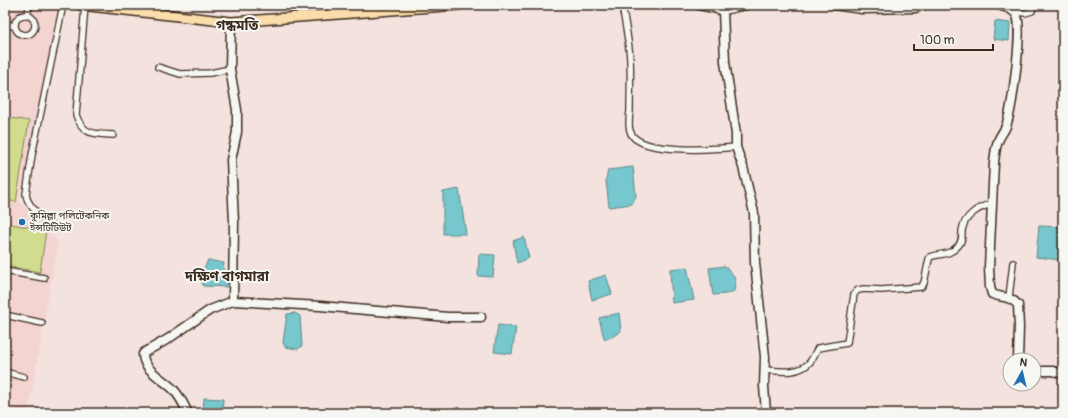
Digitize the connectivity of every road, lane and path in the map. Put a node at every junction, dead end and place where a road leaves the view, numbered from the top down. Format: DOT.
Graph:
graph roads {
  1 [pos="30,5"];
  2 [pos="63,5"];
  3 [pos="83,5"];
  4 [pos="458,5"];
  5 [pos="622,5"];
  6 [pos="699,5"];
  7 [pos="746,5"];
  8 [pos="834,5"];
  9 [pos="923,5"];
  10 [pos="1000,5"];
  11 [pos="1034,5"];
  12 [pos="139,9"];
  13 [pos="723,10"];
  14 [pos="1013,11"];
  15 [pos="28,14"];
  16 [pos="231,22"];
  17 [pos="5,24"];
  18 [pos="14,26"];
  19 [pos="158,67"];
  20 [pos="230,69"];
  21 [pos="113,135"];
  22 [pos="736,147"];
  23 [pos="992,204"];
  24 [pos="53,227"];
  25 [pos="1013,263"];
  26 [pos="5,271"];
  27 [pos="44,278"];
  28 [pos="1009,297"];
  29 [pos="233,301"];
  30 [pos="5,315"];
  31 [pos="481,317"];
  32 [pos="42,323"];
  33 [pos="1018,352"];
  34 [pos="765,370"];
  35 [pos="1042,371"];
  36 [pos="5,372"];
  37 [pos="1063,374"];
  38 [pos="24,376"];
  39 [pos="188,413"];
  40 [pos="766,413"];
  1 -- 15 [label="street"];
  2 -- 24 [label="street"];
  3 -- 12 [label="main road"];
  3 -- 21 [label="street"];
  4 -- 16 [label="main road"];
  5 -- 22 [label="street"];
  6 -- 13 [label="street"];
  7 -- 13 [label="street"];
  8 -- 9 [label="street"];
  10 -- 14 [label="street"];
  11 -- 14 [label="street"];
  12 -- 16 [label="main road"];
  13 -- 22 [label="street"];
  14 -- 23 [label="street"];
  15 -- 18 [label="street"];
  15 -- 18 [label="street"];
  16 -- 20 [label="street"];
  17 -- 18 [label="street"];
  19 -- 20 [label="street"];
  20 -- 29 [label="street"];
  22 -- 34 [label="street"];
  23 -- 28 [label="street"];
  23 -- 34 [label="street"];
  25 -- 28 [label="street"];
  26 -- 27 [label="street"];
  28 -- 33 [label="street"];
  29 -- 31 [label="street"];
  29 -- 39 [label="street"];
  30 -- 32 [label="street"];
  34 -- 40 [label="street"];
  35 -- 37 [label="street"];
  36 -- 38 [label="street"];
}
